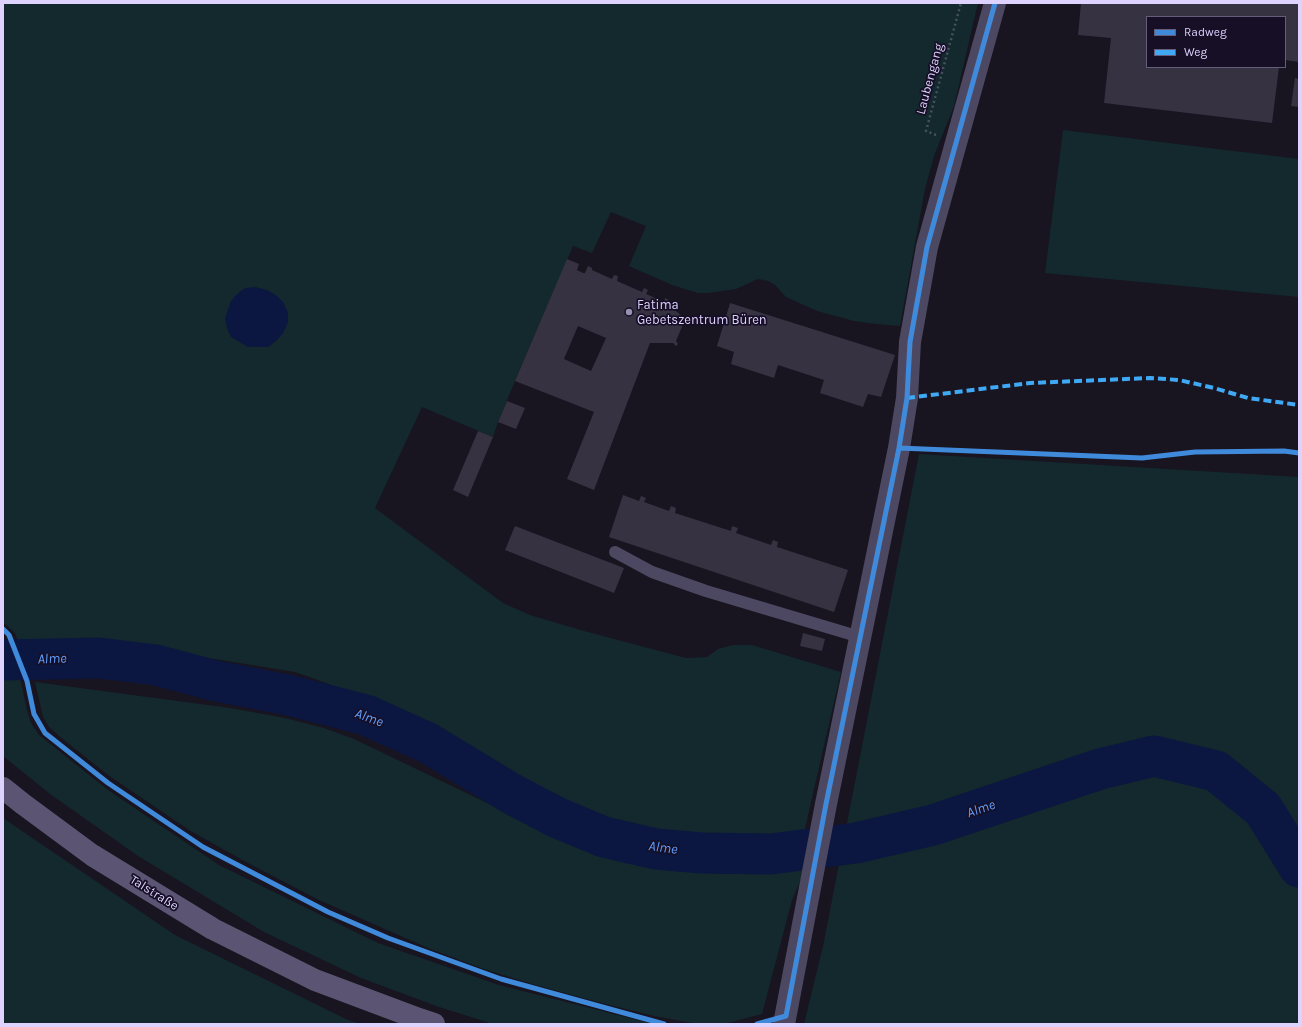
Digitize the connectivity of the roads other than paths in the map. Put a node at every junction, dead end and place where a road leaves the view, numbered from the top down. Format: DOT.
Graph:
graph roads {
  1 [pos="995,3"];
  2 [pos="615,552"];
  3 [pos="860,637"];
  4 [pos="3,788"];
  5 [pos="434,1024"];
  6 [pos="784,1024"];
  1 -- 3 [label="street"];
  2 -- 3 [label="lane"];
  3 -- 6 [label="street"];
  4 -- 5 [label="main road, Talstraße"];
}
